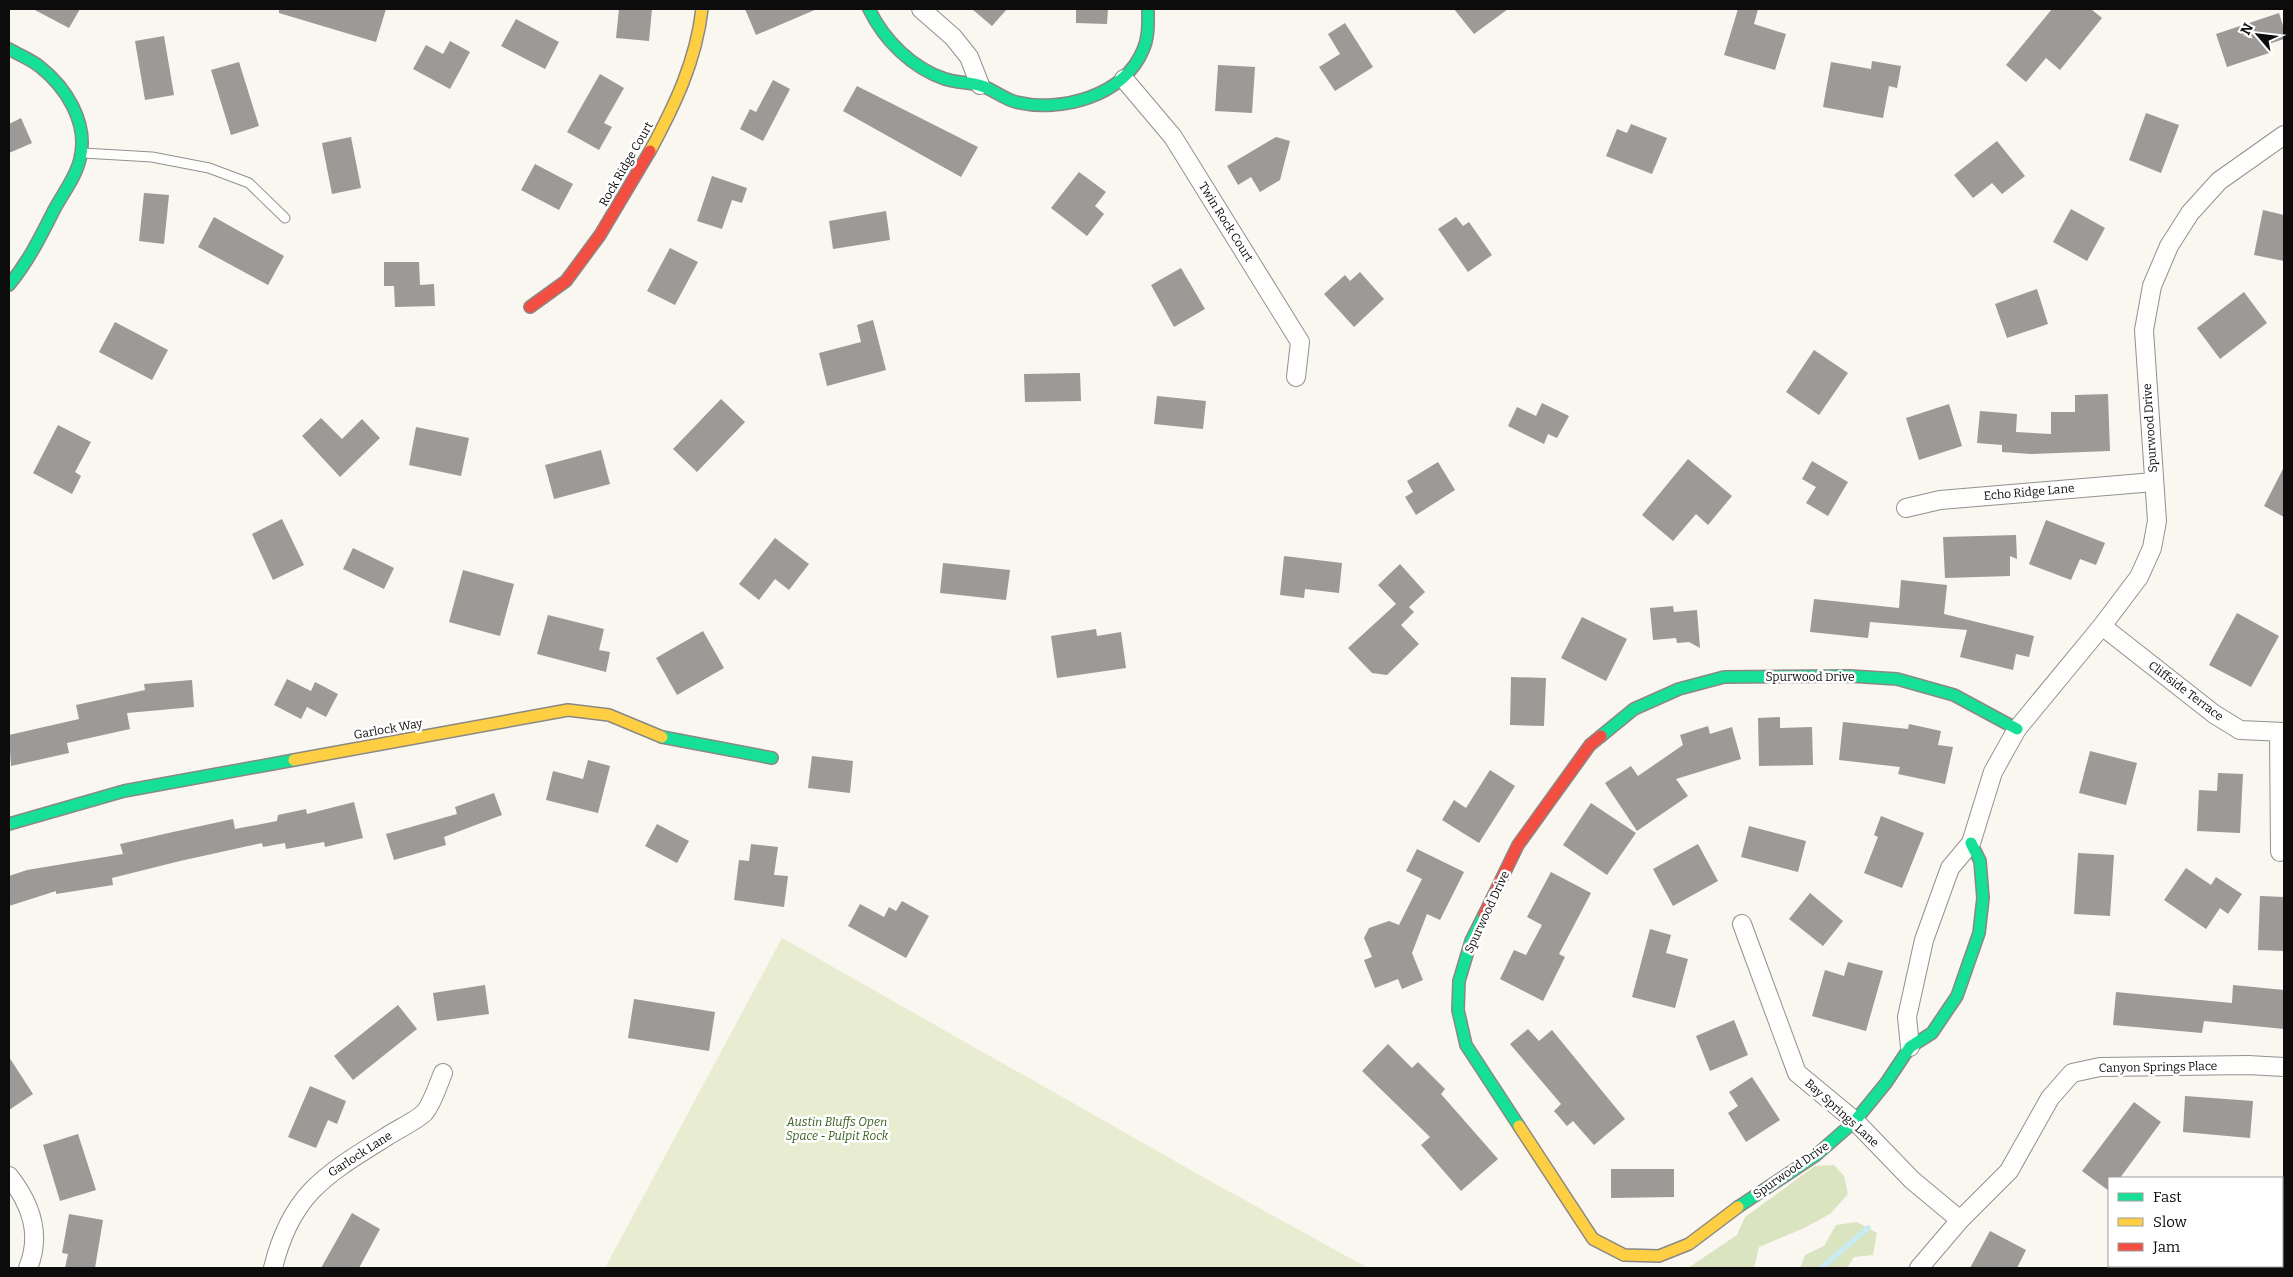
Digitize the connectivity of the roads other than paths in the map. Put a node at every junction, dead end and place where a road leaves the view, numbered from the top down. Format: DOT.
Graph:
graph roads {
  1 [pos="702,9"];
  2 [pos="869,9"];
  3 [pos="921,9"];
  4 [pos="1148,9"];
  5 [pos="9,49"];
  6 [pos="1124,79"];
  7 [pos="980,85"];
  8 [pos="2284,135"];
  9 [pos="80,153"];
  10 [pos="285,218"];
  11 [pos="9,285"];
  12 [pos="530,307"];
  13 [pos="1296,377"];
  14 [pos="2154,482"];
  15 [pos="1906,508"];
  16 [pos="2102,626"];
  17 [pos="2017,729"];
  18 [pos="2282,732"];
  19 [pos="772,758"];
  20 [pos="9,824"];
  21 [pos="1971,843"];
  22 [pos="2280,852"];
  23 [pos="1742,924"];
  24 [pos="1910,1047"];
  25 [pos="2284,1067"];
  26 [pos="443,1073"];
  27 [pos="1855,1121"];
  28 [pos="9,1176"];
  29 [pos="1960,1220"];
  30 [pos="28,1268"];
  31 [pos="272,1268"];
  32 [pos="1919,1268"];
  1 -- 12 [label="street, Rock Ridge Court"];
  2 -- 7 [label="street"];
  3 -- 7 [label="street"];
  4 -- 6 [label="street"];
  5 -- 9 [label="street"];
  6 -- 7 [label="street"];
  6 -- 13 [label="street, Twin Rock Court"];
  8 -- 14 [label="street, Spurwood Drive"];
  9 -- 10 [label="lane"];
  9 -- 11 [label="street"];
  14 -- 15 [label="street, Echo Ridge Lane"];
  14 -- 16 [label="street, Spurwood Drive"];
  16 -- 17 [label="street, Spurwood Drive"];
  16 -- 18 [label="street, Cliffside Terrace"];
  17 -- 21 [label="street, Spurwood Drive"];
  17 -- 27 [label="street, Spurwood Drive"];
  18 -- 22 [label="street, Cliffside Terrace"];
  19 -- 20 [label="street, Garlock Way"];
  21 -- 24 [label="street, Spurwood Drive"];
  21 -- 24 [label="street, Spurwood Drive"];
  23 -- 27 [label="street, Bay Springs Lane"];
  24 -- 27 [label="street, Spurwood Drive"];
  25 -- 29 [label="street, Canyon Springs Place"];
  26 -- 31 [label="street, Garlock Lane"];
  27 -- 29 [label="street, Bay Springs Lane"];
  28 -- 30 [label="street"];
  29 -- 32 [label="street, Canyon Springs Place"];
}
